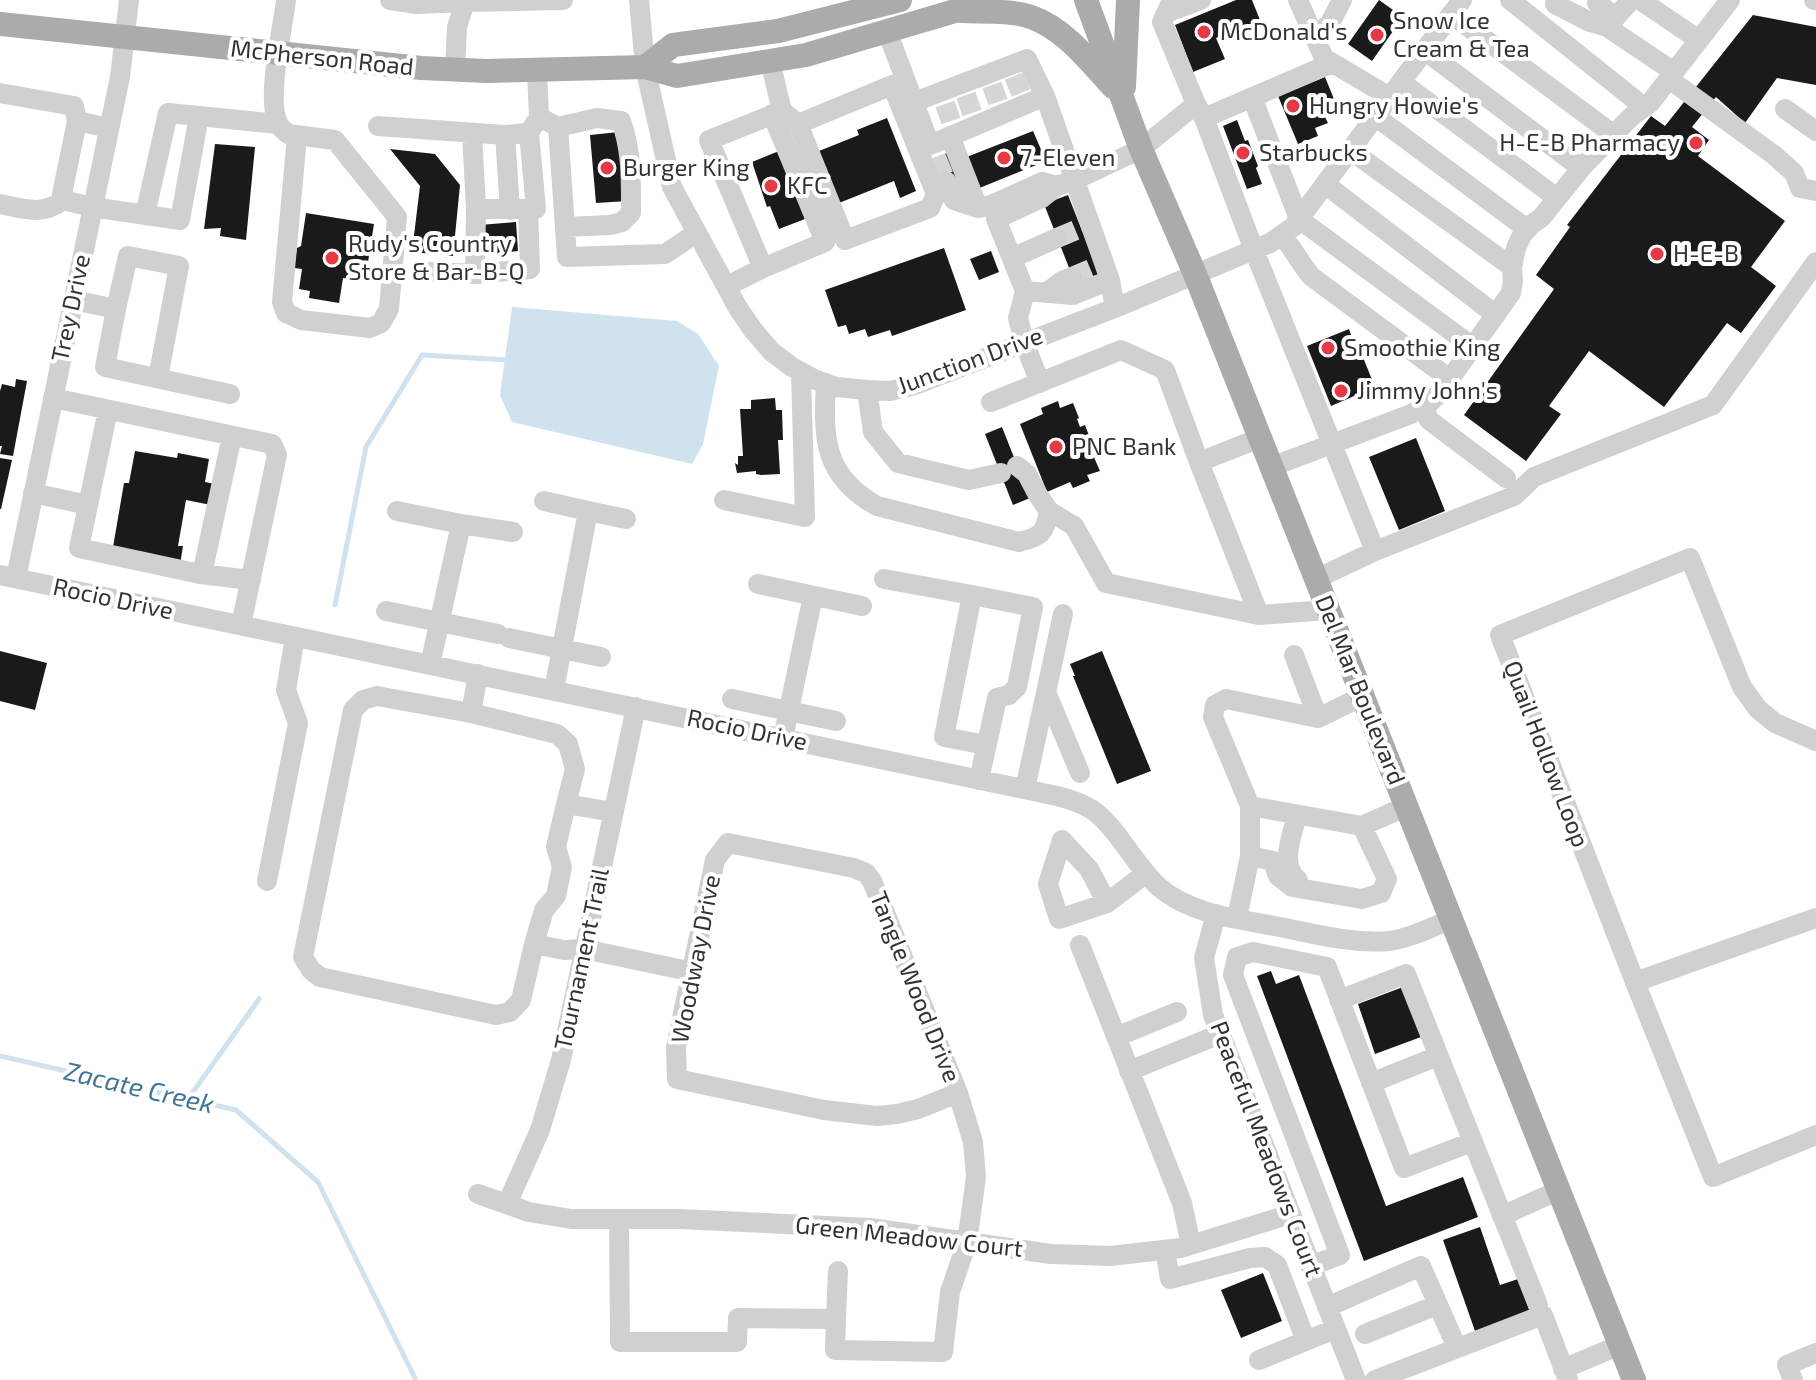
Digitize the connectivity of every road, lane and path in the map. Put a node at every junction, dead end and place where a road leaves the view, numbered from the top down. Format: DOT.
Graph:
graph roads {
  1 [pos="129,0"];
  2 [pos="286,0"];
  3 [pos="390,0"];
  4 [pos="563,0"];
  5 [pos="900,0"];
  6 [pos="982,0"];
  7 [pos="1086,0"];
  8 [pos="1128,0"];
  9 [pos="1201,0"];
  10 [pos="1298,0"];
  11 [pos="1342,0"];
  12 [pos="1510,0"];
  13 [pos="465,1"];
  14 [pos="421,2"];
  15 [pos="1557,2"];
  16 [pos="1724,2"];
  17 [pos="640,3"];
  18 [pos="1597,3"];
  19 [pos="839,7"];
  20 [pos="1169,7"];
  21 [pos="1457,7"];
  22 [pos="1624,8"];
  23 [pos="955,11"];
  24 [pos="1539,23"];
  25 [pos="0,24"];
  26 [pos="887,31"];
  27 [pos="125,37"];
  28 [pos="1314,38"];
  29 [pos="1699,40"];
  30 [pos="1424,50"];
  31 [pos="277,53"];
  32 [pos="770,61"];
  33 [pos="1332,63"];
  34 [pos="645,67"];
  35 [pos="455,70"];
  36 [pos="537,71"];
  37 [pos="1672,75"];
  38 [pos="899,82"];
  39 [pos="1023,87"];
  40 [pos="1396,89"];
  41 [pos="0,93"];
  42 [pos="995,93"];
  43 [pos="1124,97"];
  44 [pos="1252,97"];
  45 [pos="914,102"];
  46 [pos="969,104"];
  47 [pos="1644,107"];
  48 [pos="1785,109"];
  49 [pos="1200,111"];
  50 [pos="199,116"];
  51 [pos="784,116"];
  52 [pos="1375,116"];
  53 [pos="949,117"];
  54 [pos="77,121"];
  55 [pos="278,124"];
  56 [pos="534,125"];
  57 [pos="378,126"];
  58 [pos="558,127"];
  59 [pos="109,128"];
  60 [pos="1816,131"];
  61 [pos="472,133"];
  62 [pos="505,135"];
  63 [pos="1614,135"];
  64 [pos="297,136"];
  65 [pos="1141,149"];
  66 [pos="1350,150"];
  67 [pos="1581,168"];
  68 [pos="946,181"];
  69 [pos="1066,183"];
  70 [pos="1325,184"];
  71 [pos="1816,191"];
  72 [pos="1557,198"];
  73 [pos="63,200"];
  74 [pos="0,204"];
  75 [pos="92,207"];
  76 [pos="978,208"];
  77 [pos="476,209"];
  78 [pos="519,210"];
  79 [pos="145,215"];
  80 [pos="1299,219"];
  81 [pos="566,227"];
  82 [pos="1527,229"];
  83 [pos="696,233"];
  84 [pos="1282,236"];
  85 [pos="1057,238"];
  86 [pos="1254,250"];
  87 [pos="1012,258"];
  88 [pos="1816,262"];
  89 [pos="1512,267"];
  90 [pos="763,268"];
  91 [pos="1104,270"];
  92 [pos="431,272"];
  93 [pos="475,274"];
  94 [pos="1195,274"];
  95 [pos="1072,277"];
  96 [pos="727,286"];
  97 [pos="1025,291"];
  98 [pos="1046,293"];
  99 [pos="73,300"];
  100 [pos="1115,308"];
  101 [pos="116,309"];
  102 [pos="1496,315"];
  103 [pos="1024,342"];
  104 [pos="1473,347"];
  105 [pos="801,372"];
  106 [pos="158,378"];
  107 [pos="1450,379"];
  108 [pos="826,383"];
  109 [pos="1040,383"];
  110 [pos="867,390"];
  111 [pos="230,394"];
  112 [pos="53,398"];
  113 [pos="991,402"];
  114 [pos="1424,407"];
  115 [pos="108,410"];
  116 [pos="232,436"];
  117 [pos="1260,438"];
  118 [pos="1332,444"];
  119 [pos="1199,462"];
  120 [pos="1271,467"];
  121 [pos="1506,478"];
  122 [pos="33,493"];
  123 [pos="724,500"];
  124 [pos="544,501"];
  125 [pos="88,505"];
  126 [pos="397,511"];
  127 [pos="588,511"];
  128 [pos="1049,511"];
  129 [pos="626,519"];
  130 [pos="461,524"];
  131 [pos="513,532"];
  132 [pos="1375,551"];
  133 [pos="202,574"];
  134 [pos="8,577"];
  135 [pos="884,579"];
  136 [pos="1316,579"];
  137 [pos="251,580"];
  138 [pos="758,584"];
  139 [pos="972,595"];
  140 [pos="813,596"];
  141 [pos="862,606"];
  142 [pos="1328,610"];
  143 [pos="386,611"];
  144 [pos="1063,614"];
  145 [pos="1259,615"];
  146 [pos="440,621"];
  147 [pos="241,625"];
  148 [pos="295,637"];
  149 [pos="562,649"];
  150 [pos="1294,655"];
  151 [pos="601,657"];
  152 [pos="430,665"];
  153 [pos="478,674"];
  154 [pos="554,690"];
  155 [pos="1046,692"];
  156 [pos="1363,696"];
  157 [pos="732,699"];
  158 [pos="636,707"];
  159 [pos="788,711"];
  160 [pos="471,713"];
  161 [pos="1318,718"];
  162 [pos="836,721"];
  163 [pos="783,738"];
  164 [pos="1816,741"];
  165 [pos="986,745"];
  166 [pos="1080,773"];
  167 [pos="979,780"];
  168 [pos="1025,789"];
  169 [pos="566,804"];
  170 [pos="1250,806"];
  171 [pos="1407,806"];
  172 [pos="613,812"];
  173 [pos="1297,815"];
  174 [pos="1362,826"];
  175 [pos="728,843"];
  176 [pos="1250,856"];
  177 [pos="1145,874"];
  178 [pos="267,881"];
  179 [pos="1381,893"];
  180 [pos="1107,903"];
  181 [pos="1226,916"];
  182 [pos="1816,918"];
  183 [pos="1452,919"];
  184 [pos="534,944"];
  185 [pos="1080,945"];
  186 [pos="584,949"];
  187 [pos="693,972"];
  188 [pos="1635,982"];
  189 [pos="1339,1000"];
  190 [pos="1177,1012"];
  191 [pos="1220,1034"];
  192 [pos="1116,1037"];
  193 [pos="1438,1056"];
  194 [pos="1264,1058"];
  195 [pos="1129,1071"];
  196 [pos="1235,1071"];
  197 [pos="1371,1083"];
  198 [pos="958,1093"];
  199 [pos="1816,1135"];
  200 [pos="1472,1142"];
  201 [pos="1559,1190"];
  202 [pos="478,1194"];
  203 [pos="507,1204"];
  204 [pos="1291,1214"];
  205 [pos="1502,1216"];
  206 [pos="619,1219"];
  207 [pos="967,1242"];
  208 [pos="1191,1245"];
  209 [pos="1165,1250"];
  210 [pos="1310,1266"];
  211 [pos="838,1271"];
  212 [pos="1437,1305"];
  213 [pos="1538,1305"];
  214 [pos="1327,1307"];
  215 [pos="836,1319"];
  216 [pos="1335,1329"];
  217 [pos="1365,1334"];
  218 [pos="1306,1341"];
  219 [pos="1620,1345"];
  220 [pos="1457,1348"];
  221 [pos="1816,1353"];
  222 [pos="1259,1360"];
  223 [pos="1566,1374"];
  224 [pos="1356,1380"];
  225 [pos="1375,1380"];
  226 [pos="1634,1380"];
  227 [pos="1793,1380"];
  1 -- 27 [label="street, Trey Drive"];
  2 -- 31 [label="street"];
  3 -- 14 [label="street"];
  4 -- 13 [label="street"];
  5 -- 19 [label="main road"];
  6 -- 23 [label="main road, McPherson Road"];
  7 -- 43 [label="main road, Del Mar Boulevard"];
  8 -- 43 [label="main road"];
  9 -- 20 [label="street"];
  10 -- 28 [label="street"];
  11 -- 28 [label="street"];
  12 -- 24 [label="street"];
  13 -- 14 [label="street"];
  13 -- 35 [label="street"];
  15 -- 22 [label="street"];
  15 -- 24 [label="street"];
  16 -- 29 [label="street"];
  17 -- 34 [label="street, Junction Drive"];
  18 -- 22 [label="street"];
  19 -- 34 [label="main road"];
  20 -- 49 [label="street"];
  21 -- 30 [label="street, Junction Drive"];
  21 -- 63 [label="street"];
  22 -- 29 [label="street"];
  22 -- 37 [label="street"];
  23 -- 26 [label="main road, McPherson Road"];
  23 -- 43 [label="main road"];
  24 -- 47 [label="street"];
  25 -- 27 [label="main road, McPherson Road"];
  26 -- 32 [label="main road, McPherson Road"];
  26 -- 38 [label="street"];
  27 -- 31 [label="main road, McPherson Road"];
  27 -- 59 [label="street, Trey Drive"];
  28 -- 33 [label="street"];
  29 -- 37 [label="street"];
  30 -- 40 [label="street, Junction Drive"];
  30 -- 67 [label="street"];
  31 -- 35 [label="main road, McPherson Road"];
  31 -- 55 [label="street"];
  32 -- 34 [label="main road, McPherson Road"];
  32 -- 51 [label="street"];
  33 -- 40 [label="street"];
  33 -- 44 [label="street"];
  34 -- 36 [label="main road, McPherson Road"];
  34 -- 83 [label="street, Junction Drive"];
  35 -- 36 [label="main road, McPherson Road"];
  36 -- 56 [label="street"];
  37 -- 47 [label="street"];
  37 -- 71 [label="street"];
  38 -- 45 [label="street"];
  38 -- 51 [label="street"];
  38 -- 51 [label="street"];
  39 -- 42 [label="street"];
  39 -- 42 [label="street"];
  39 -- 69 [label="street"];
  40 -- 52 [label="street, Junction Drive"];
  40 -- 72 [label="street"];
  41 -- 54 [label="street"];
  42 -- 46 [label="street"];
  42 -- 46 [label="street"];
  43 -- 65 [label="main road, Del Mar Boulevard"];
  44 -- 49 [label="street"];
  44 -- 80 [label="street"];
  45 -- 53 [label="street"];
  45 -- 53 [label="street"];
  46 -- 53 [label="street"];
  46 -- 53 [label="street"];
  47 -- 63 [label="street"];
  48 -- 60 [label="street"];
  49 -- 65 [label="street"];
  49 -- 86 [label="street"];
  50 -- 55 [label="street"];
  50 -- 79 [label="street"];
  50 -- 79 [label="street"];
  51 -- 90 [label="street"];
  51 -- 90 [label="street"];
  52 -- 66 [label="street, Junction Drive"];
  52 -- 82 [label="street"];
  53 -- 76 [label="street"];
  54 -- 59 [label="street"];
  54 -- 73 [label="street"];
  55 -- 64 [label="street"];
  56 -- 58 [label="street"];
  56 -- 62 [label="street"];
  56 -- 78 [label="street"];
  57 -- 61 [label="street"];
  58 -- 81 [label="street"];
  58 -- 81 [label="street"];
  59 -- 75 [label="street, Trey Drive"];
  61 -- 62 [label="street"];
  61 -- 77 [label="street"];
  62 -- 78 [label="street"];
  63 -- 67 [label="street"];
  64 -- 64 [label="street"];
  65 -- 69 [label="street"];
  65 -- 94 [label="main road, Del Mar Boulevard"];
  66 -- 70 [label="street, Junction Drive"];
  66 -- 89 [label="street"];
  67 -- 72 [label="street"];
  68 -- 76 [label="street"];
  69 -- 76 [label="street"];
  69 -- 87 [label="street"];
  69 -- 91 [label="street"];
  70 -- 80 [label="street, Junction Drive"];
  70 -- 102 [label="street"];
  72 -- 82 [label="street"];
  73 -- 74 [label="street"];
  73 -- 75 [label="street"];
  75 -- 79 [label="street"];
  75 -- 99 [label="street, Trey Drive"];
  77 -- 78 [label="street"];
  77 -- 93 [label="street"];
  78 -- 93 [label="street"];
  80 -- 84 [label="street, Junction Drive"];
  80 -- 104 [label="street"];
  81 -- 83 [label="street"];
  82 -- 89 [label="street"];
  83 -- 96 [label="street, Junction Drive"];
  84 -- 86 [label="street, Junction Drive"];
  84 -- 107 [label="street"];
  85 -- 87 [label="street"];
  86 -- 94 [label="street, Junction Drive"];
  86 -- 118 [label="street"];
  87 -- 97 [label="street"];
  88 -- 132 [label="street"];
  89 -- 102 [label="street"];
  90 -- 96 [label="street"];
  91 -- 98 [label="street"];
  91 -- 100 [label="street"];
  92 -- 93 [label="street"];
  94 -- 100 [label="street, Junction Drive"];
  94 -- 117 [label="main road, Del Mar Boulevard"];
  95 -- 98 [label="street"];
  96 -- 105 [label="street, Junction Drive"];
  97 -- 98 [label="street"];
  97 -- 103 [label="street"];
  99 -- 101 [label="street"];
  99 -- 112 [label="street, Trey Drive"];
  100 -- 103 [label="street, Junction Drive"];
  101 -- 106 [label="street"];
  101 -- 106 [label="street"];
  102 -- 104 [label="street"];
  103 -- 109 [label="street"];
  103 -- 110 [label="street, Junction Drive"];
  104 -- 107 [label="street"];
  105 -- 108 [label="street, Junction Drive"];
  105 -- 123 [label="street"];
  106 -- 111 [label="street"];
  107 -- 114 [label="street"];
  108 -- 110 [label="street, Junction Drive"];
  108 -- 128 [label="street"];
  109 -- 113 [label="street"];
  109 -- 119 [label="street"];
  110 -- 128 [label="street"];
  112 -- 115 [label="street"];
  112 -- 122 [label="street, Trey Drive"];
  114 -- 118 [label="street"];
  114 -- 121 [label="street"];
  115 -- 116 [label="street"];
  115 -- 125 [label="street"];
  116 -- 133 [label="street"];
  116 -- 137 [label="street"];
  117 -- 119 [label="street"];
  117 -- 120 [label="main road, Del Mar Boulevard"];
  118 -- 120 [label="street"];
  118 -- 132 [label="street"];
  119 -- 145 [label="street"];
  120 -- 136 [label="main road, Del Mar Boulevard"];
  122 -- 125 [label="street"];
  122 -- 134 [label="street, Trey Drive"];
  124 -- 127 [label="street"];
  125 -- 133 [label="street"];
  126 -- 130 [label="street"];
  127 -- 129 [label="street"];
  127 -- 149 [label="street"];
  128 -- 145 [label="street"];
  130 -- 131 [label="street"];
  130 -- 146 [label="street"];
  132 -- 136 [label="street"];
  133 -- 137 [label="street"];
  134 -- 147 [label="street, Rocio Drive"];
  135 -- 139 [label="street"];
  136 -- 142 [label="main road, Del Mar Boulevard"];
  137 -- 147 [label="street"];
  138 -- 140 [label="street"];
  139 -- 165 [label="street"];
  139 -- 165 [label="street"];
  140 -- 141 [label="street"];
  140 -- 159 [label="street"];
  142 -- 145 [label="street"];
  142 -- 156 [label="main road, Del Mar Boulevard"];
  143 -- 146 [label="street"];
  144 -- 155 [label="street"];
  146 -- 149 [label="street"];
  146 -- 152 [label="street"];
  147 -- 148 [label="street, Rocio Drive"];
  148 -- 152 [label="street, Rocio Drive"];
  148 -- 178 [label="street"];
  149 -- 151 [label="street"];
  149 -- 154 [label="street"];
  150 -- 161 [label="street"];
  152 -- 153 [label="street, Rocio Drive"];
  153 -- 154 [label="street, Rocio Drive"];
  153 -- 160 [label="street"];
  154 -- 158 [label="street, Rocio Drive"];
  155 -- 166 [label="street"];
  155 -- 168 [label="street"];
  156 -- 161 [label="street"];
  156 -- 171 [label="main road, Del Mar Boulevard"];
  157 -- 159 [label="street"];
  158 -- 163 [label="street, Rocio Drive"];
  158 -- 172 [label="street, Tournament Trail"];
  159 -- 162 [label="street"];
  159 -- 163 [label="street"];
  160 -- 169 [label="street"];
  160 -- 184 [label="street"];
  161 -- 170 [label="street"];
  163 -- 167 [label="street, Rocio Drive"];
  164 -- 188 [label="street, Quail Hollow Loop"];
  165 -- 167 [label="street"];
  167 -- 168 [label="street, Rocio Drive"];
  168 -- 177 [label="street, Rocio Drive"];
  169 -- 172 [label="street"];
  169 -- 184 [label="street"];
  170 -- 173 [label="street"];
  170 -- 176 [label="street, Peaceful Meadows Court"];
  171 -- 174 [label="street"];
  171 -- 183 [label="main road, Del Mar Boulevard"];
  172 -- 186 [label="street, Tournament Trail"];
  173 -- 174 [label="street"];
  173 -- 179 [label="street"];
  174 -- 179 [label="street"];
  175 -- 187 [label="street, Woodway Drive"];
  175 -- 198 [label="street, Tangle Wood Drive"];
  176 -- 179 [label="street"];
  176 -- 181 [label="street, Peaceful Meadows Court"];
  177 -- 180 [label="street"];
  177 -- 181 [label="street, Rocio Drive"];
  181 -- 183 [label="street, Rocio Drive"];
  181 -- 191 [label="street, Peaceful Meadows Court"];
  182 -- 188 [label="street"];
  183 -- 201 [label="main road, Del Mar Boulevard"];
  184 -- 186 [label="street"];
  185 -- 192 [label="street"];
  186 -- 187 [label="street"];
  186 -- 203 [label="street, Tournament Trail"];
  187 -- 198 [label="street, Woodway Drive"];
  188 -- 199 [label="street, Quail Hollow Loop"];
  189 -- 193 [label="street"];
  189 -- 194 [label="street"];
  189 -- 197 [label="street"];
  190 -- 192 [label="street"];
  191 -- 195 [label="street"];
  191 -- 196 [label="street, Peaceful Meadows Court"];
  192 -- 195 [label="street"];
  193 -- 197 [label="street"];
  193 -- 200 [label="street"];
  194 -- 196 [label="street"];
  194 -- 210 [label="street"];
  195 -- 208 [label="street"];
  196 -- 204 [label="street, Peaceful Meadows Court"];
  197 -- 200 [label="street"];
  198 -- 207 [label="street, Tangle Wood Drive"];
  200 -- 205 [label="street"];
  201 -- 205 [label="street"];
  201 -- 219 [label="main road, Del Mar Boulevard"];
  202 -- 203 [label="street, Green Meadow Court"];
  203 -- 206 [label="street, Green Meadow Court"];
  204 -- 208 [label="street, Green Meadow Court"];
  204 -- 210 [label="street, Peaceful Meadows Court"];
  205 -- 213 [label="street"];
  206 -- 207 [label="street, Green Meadow Court"];
  206 -- 215 [label="street"];
  207 -- 209 [label="street, Green Meadow Court"];
  207 -- 215 [label="street, Tangle Wood Drive"];
  208 -- 209 [label="street, Green Meadow Court"];
  209 -- 218 [label="street"];
  210 -- 214 [label="street, Peaceful Meadows Court"];
  211 -- 215 [label="street"];
  212 -- 214 [label="street"];
  212 -- 217 [label="street"];
  212 -- 220 [label="street"];
  214 -- 216 [label="street, Peaceful Meadows Court"];
  216 -- 218 [label="street"];
  216 -- 224 [label="street, Peaceful Meadows Court"];
  218 -- 222 [label="street"];
  219 -- 223 [label="street"];
  219 -- 226 [label="main road, Del Mar Boulevard"];
  220 -- 223 [label="street"];
  220 -- 225 [label="street"];
  221 -- 227 [label="street"];
}
